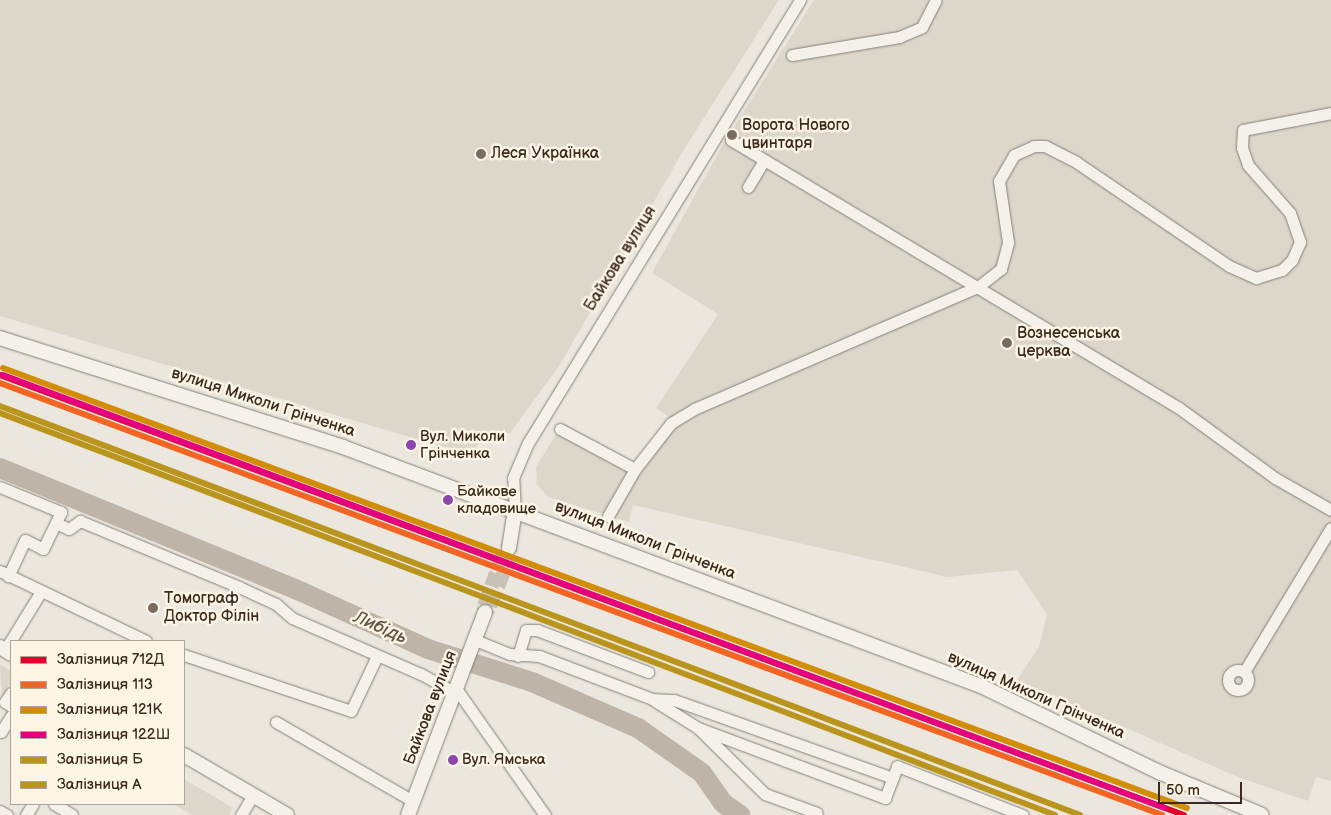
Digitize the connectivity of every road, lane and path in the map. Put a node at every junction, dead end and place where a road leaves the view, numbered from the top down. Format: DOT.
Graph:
graph roads {
  1 [pos="800,0"];
  2 [pos="936,0"];
  3 [pos="792,55"];
  4 [pos="1331,113"];
  5 [pos="725,137"];
  6 [pos="764,160"];
  7 [pos="748,187"];
  8 [pos="979,286"];
  9 [pos="0,338"];
  10 [pos="560,429"];
  11 [pos="635,469"];
  12 [pos="0,487"];
  13 [pos="514,510"];
  14 [pos="1331,510"];
  15 [pos="608,516"];
  16 [pos="56,523"];
  17 [pos="1331,528"];
  18 [pos="509,548"];
  19 [pos="4,574"];
  20 [pos="40,593"];
  21 [pos="485,612"];
  22 [pos="11,640"];
  23 [pos="144,640"];
  24 [pos="475,641"];
  25 [pos="185,655"];
  26 [pos="377,656"];
  27 [pos="518,656"];
  28 [pos="648,672"];
  29 [pos="1244,672"];
  30 [pos="458,687"];
  31 [pos="10,694"];
  32 [pos="652,699"];
  33 [pos="10,705"];
  34 [pos="10,718"];
  35 [pos="276,722"];
  36 [pos="698,728"];
  37 [pos="1,732"];
  38 [pos="185,756"];
  39 [pos="893,778"];
  40 [pos="253,795"];
  41 [pos="413,801"];
  42 [pos="56,805"];
  43 [pos="0,811"];
  44 [pos="818,813"];
  45 [pos="7,815"];
  46 [pos="72,815"];
  47 [pos="241,815"];
  48 [pos="287,815"];
  49 [pos="408,815"];
  50 [pos="545,815"];
  51 [pos="1024,815"];
  52 [pos="1262,815"];
  1 -- 5 [label="street, Байкова вулиця"];
  2 -- 3 [label="street"];
  4 -- 8 [label="street"];
  5 -- 6 [label="street"];
  5 -- 13 [label="street, Байкова вулиця"];
  6 -- 7 [label="street"];
  6 -- 8 [label="street"];
  8 -- 11 [label="street"];
  8 -- 14 [label="street"];
  9 -- 13 [label="main road, вулиця Миколи Грінченка"];
  10 -- 11 [label="street"];
  11 -- 15 [label="street"];
  12 -- 16 [label="street"];
  13 -- 18 [label="main road, Байкова вулиця"];
  13 -- 52 [label="main road, вулиця Миколи Грінченка"];
  16 -- 19 [label="street"];
  16 -- 26 [label="street"];
  17 -- 29 [label="street"];
  19 -- 20 [label="street"];
  20 -- 22 [label="street"];
  20 -- 23 [label="street"];
  21 -- 24 [label="main road, Байкова вулиця"];
  24 -- 27 [label="street"];
  24 -- 30 [label="main road, Байкова вулиця"];
  25 -- 26 [label="street"];
  26 -- 30 [label="street"];
  27 -- 28 [label="street"];
  27 -- 32 [label="street"];
  30 -- 41 [label="main road, Байкова вулиця"];
  30 -- 50 [label="street"];
  31 -- 33 [label="street"];
  32 -- 36 [label="street"];
  32 -- 39 [label="street"];
  34 -- 37 [label="street"];
  35 -- 41 [label="street"];
  36 -- 39 [label="street"];
  36 -- 44 [label="street"];
  38 -- 40 [label="main road"];
  39 -- 51 [label="street"];
  40 -- 47 [label="street"];
  40 -- 48 [label="main road"];
  41 -- 49 [label="main road, Байкова вулиця"];
  42 -- 46 [label="street"];
  43 -- 45 [label="street"];
}
